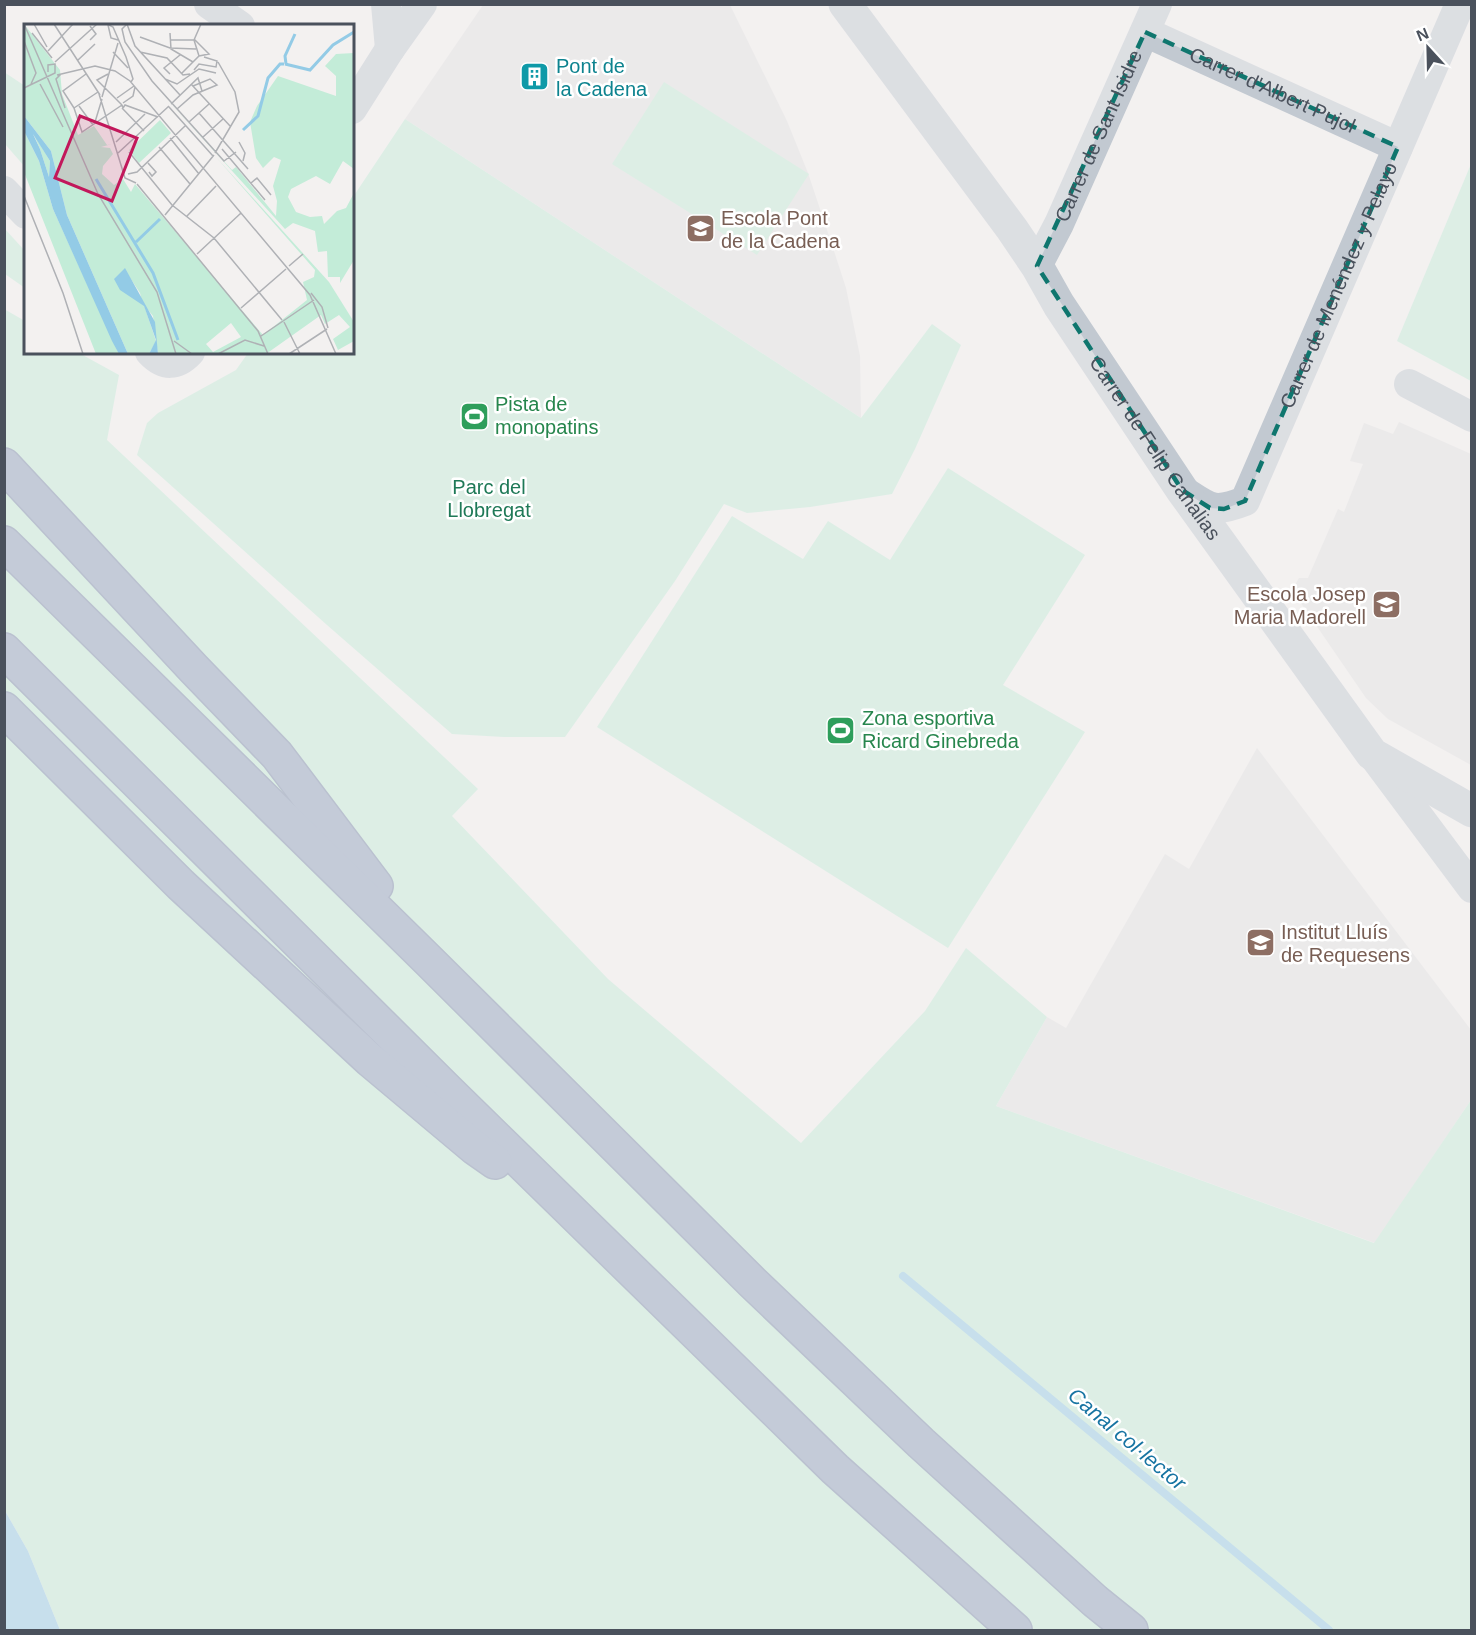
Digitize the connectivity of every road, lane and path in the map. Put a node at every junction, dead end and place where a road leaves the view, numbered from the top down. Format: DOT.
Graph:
graph roads {
  1 [pos="208,4"];
  2 [pos="386,4"];
  3 [pos="423,4"];
  4 [pos="845,4"];
  5 [pos="1157,4"];
  6 [pos="1460,4"];
  7 [pos="237,24"];
  8 [pos="1144,32"];
  9 [pos="390,49"];
  10 [pos="354,104"];
  11 [pos="1398,147"];
  12 [pos="4,191"];
  13 [pos="24,212"];
  14 [pos="1037,266"];
  15 [pos="1409,384"];
  16 [pos="1472,417"];
  17 [pos="4,465"];
  18 [pos="1182,489"];
  19 [pos="4,543"];
  20 [pos="4,650"];
  21 [pos="4,709"];
  22 [pos="1372,754"];
  23 [pos="1472,811"];
  24 [pos="1472,888"];
  25 [pos="429,961"];
  26 [pos="588,1226"];
  27 [pos="1015,1630"];
  28 [pos="1131,1630"];
  1 -- 7 [label="street"];
  2 -- 9 [label="street"];
  3 -- 9 [label="street"];
  4 -- 14 [label="street, Carrer de Felip Canalias"];
  5 -- 8 [label="street, Carrer de Sant Isidre"];
  6 -- 11 [label="street, Carrer de Menéndez y Pelayo"];
  8 -- 11 [label="street, Carrer d'Albert Pujol"];
  8 -- 14 [label="street, Carrer de Sant Isidre"];
  9 -- 10 [label="street"];
  11 -- 18 [label="street, Carrer de Menéndez y Pelayo"];
  12 -- 13 [label="street"];
  14 -- 18 [label="street, Carrer de Felip Canalias"];
  15 -- 16 [label="street"];
  17 -- 25 [label="highway"];
  18 -- 22 [label="street, Carrer de Felip Canalias"];
  19 -- 25 [label="highway"];
  20 -- 26 [label="highway"];
  21 -- 26 [label="highway"];
  22 -- 23 [label="street"];
  22 -- 24 [label="street, Carrer de Felip Canalias"];
  25 -- 28 [label="highway"];
  26 -- 27 [label="highway"];
}
